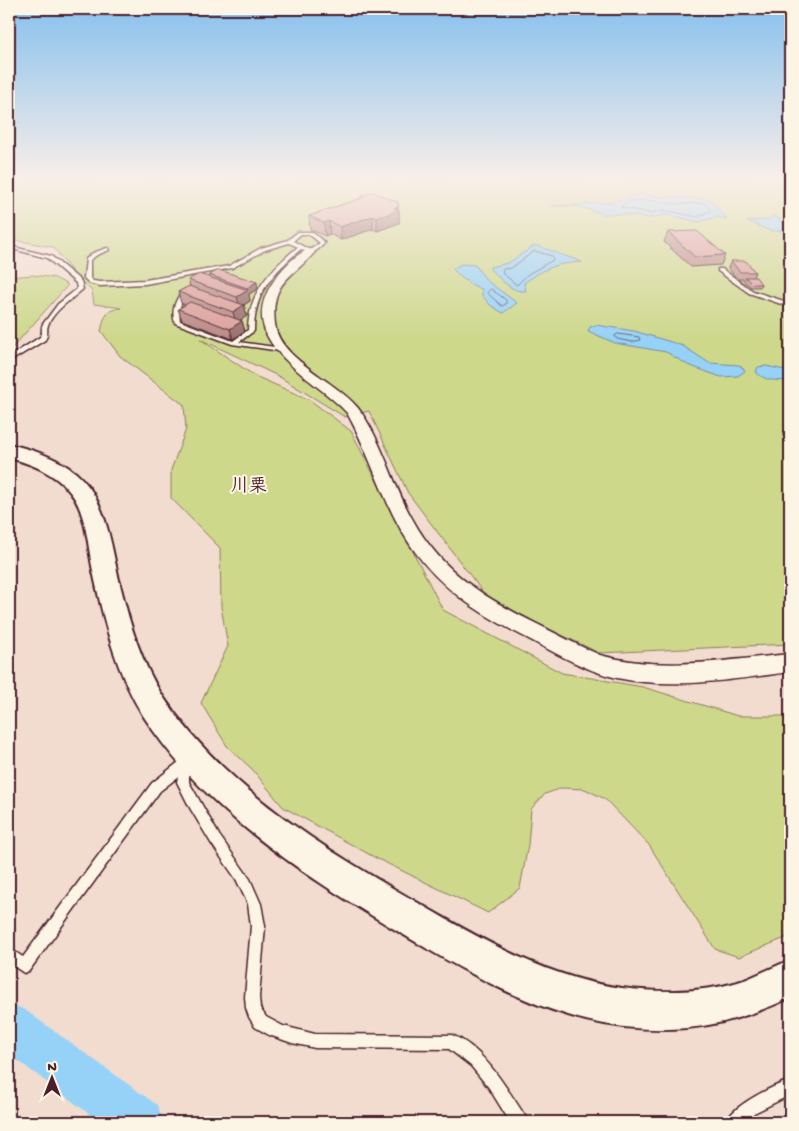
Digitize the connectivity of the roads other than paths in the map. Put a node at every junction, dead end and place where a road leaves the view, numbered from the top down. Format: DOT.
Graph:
graph roads {
  1 [pos="300,234"];
  2 [pos="311,234"];
  3 [pos="290,241"];
  4 [pos="9,247"];
  5 [pos="107,249"];
  6 [pos="306,249"];
  7 [pos="230,267"];
  8 [pos="720,270"];
  9 [pos="211,277"];
  10 [pos="189,288"];
  11 [pos="790,305"];
  12 [pos="234,343"];
  13 [pos="280,349"];
  14 [pos="9,360"];
  15 [pos="9,451"];
  16 [pos="790,663"];
  17 [pos="194,757"];
  18 [pos="9,955"];
  19 [pos="790,979"];
  20 [pos="790,1086"];
  21 [pos="519,1122"];
  22 [pos="734,1122"];
  1 -- 3 [label="lane"];
  2 -- 6 [label="lane"];
  3 -- 6 [label="lane"];
  3 -- 7 [label="lane"];
  4 -- 14 [label="lane"];
  5 -- 7 [label="lane"];
  6 -- 12 [label="lane"];
  6 -- 13 [label="street"];
  7 -- 9 [label="lane"];
  8 -- 11 [label="lane"];
  10 -- 12 [label="lane"];
  12 -- 13 [label="lane"];
  13 -- 16 [label="street"];
  15 -- 17 [label="street"];
  17 -- 18 [label="lane"];
  17 -- 19 [label="street"];
  17 -- 21 [label="lane"];
  20 -- 22 [label="lane"];
}
